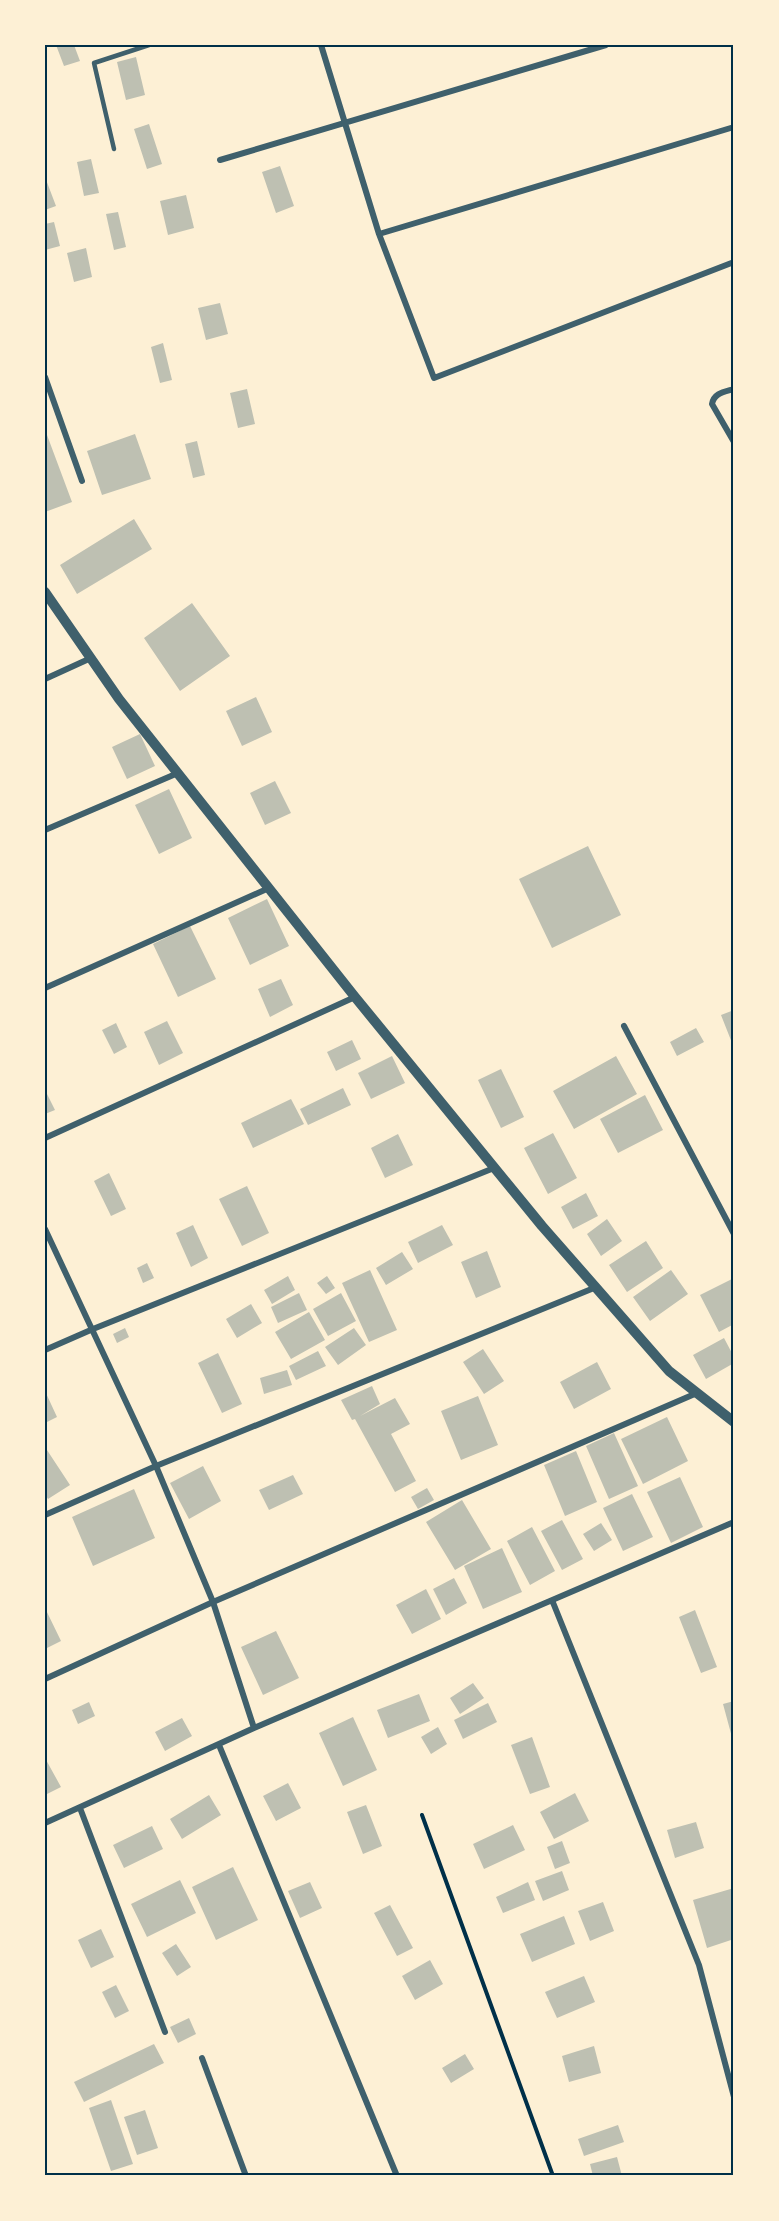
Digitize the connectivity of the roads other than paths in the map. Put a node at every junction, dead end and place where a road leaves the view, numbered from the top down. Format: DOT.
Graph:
graph roads {
  1 [pos="150,45"];
  2 [pos="321,45"];
  3 [pos="606,45"];
  4 [pos="345,122"];
  5 [pos="734,127"];
  6 [pos="114,149"];
  7 [pos="220,160"];
  8 [pos="379,234"];
  9 [pos="734,262"];
  10 [pos="45,377"];
  11 [pos="734,389"];
  12 [pos="734,442"];
  13 [pos="82,481"];
  14 [pos="45,592"];
  15 [pos="91,658"];
  16 [pos="45,680"];
  17 [pos="178,772"];
  18 [pos="45,830"];
  19 [pos="269,888"];
  20 [pos="45,988"];
  21 [pos="355,998"];
  22 [pos="624,1026"];
  23 [pos="45,1138"];
  24 [pos="494,1168"];
  25 [pos="45,1229"];
  26 [pos="734,1234"];
  27 [pos="594,1288"];
  28 [pos="93,1329"];
  29 [pos="45,1350"];
  30 [pos="697,1393"];
  31 [pos="734,1422"];
  32 [pos="156,1466"];
  33 [pos="45,1515"];
  34 [pos="734,1522"];
  35 [pos="552,1600"];
  36 [pos="213,1602"];
  37 [pos="45,1679"];
  38 [pos="254,1728"];
  39 [pos="219,1745"];
  40 [pos="81,1808"];
  41 [pos="45,1823"];
  42 [pos="165,2032"];
  43 [pos="202,2058"];
  44 [pos="734,2097"];
  45 [pos="246,2176"];
  46 [pos="397,2176"];
  1 -- 6 [label="lane"];
  2 -- 4 [label="street"];
  3 -- 4 [label="street"];
  4 -- 7 [label="street"];
  4 -- 8 [label="street"];
  5 -- 8 [label="street"];
  8 -- 9 [label="street"];
  10 -- 13 [label="street"];
  11 -- 12 [label="street"];
  14 -- 15 [label="street"];
  15 -- 16 [label="street"];
  15 -- 17 [label="street"];
  17 -- 18 [label="street"];
  17 -- 19 [label="street"];
  19 -- 20 [label="street"];
  19 -- 21 [label="street"];
  21 -- 23 [label="street"];
  21 -- 24 [label="street"];
  22 -- 26 [label="street"];
  24 -- 27 [label="street"];
  24 -- 28 [label="street"];
  25 -- 28 [label="street"];
  27 -- 30 [label="street"];
  27 -- 32 [label="street"];
  28 -- 29 [label="street"];
  28 -- 32 [label="street"];
  30 -- 31 [label="street"];
  30 -- 36 [label="street"];
  32 -- 33 [label="street"];
  32 -- 36 [label="street"];
  34 -- 35 [label="street"];
  35 -- 38 [label="street"];
  35 -- 44 [label="street"];
  36 -- 37 [label="street"];
  36 -- 38 [label="street"];
  38 -- 39 [label="street"];
  39 -- 40 [label="street"];
  39 -- 46 [label="street"];
  40 -- 41 [label="street"];
  40 -- 42 [label="street"];
  43 -- 45 [label="street"];
}
